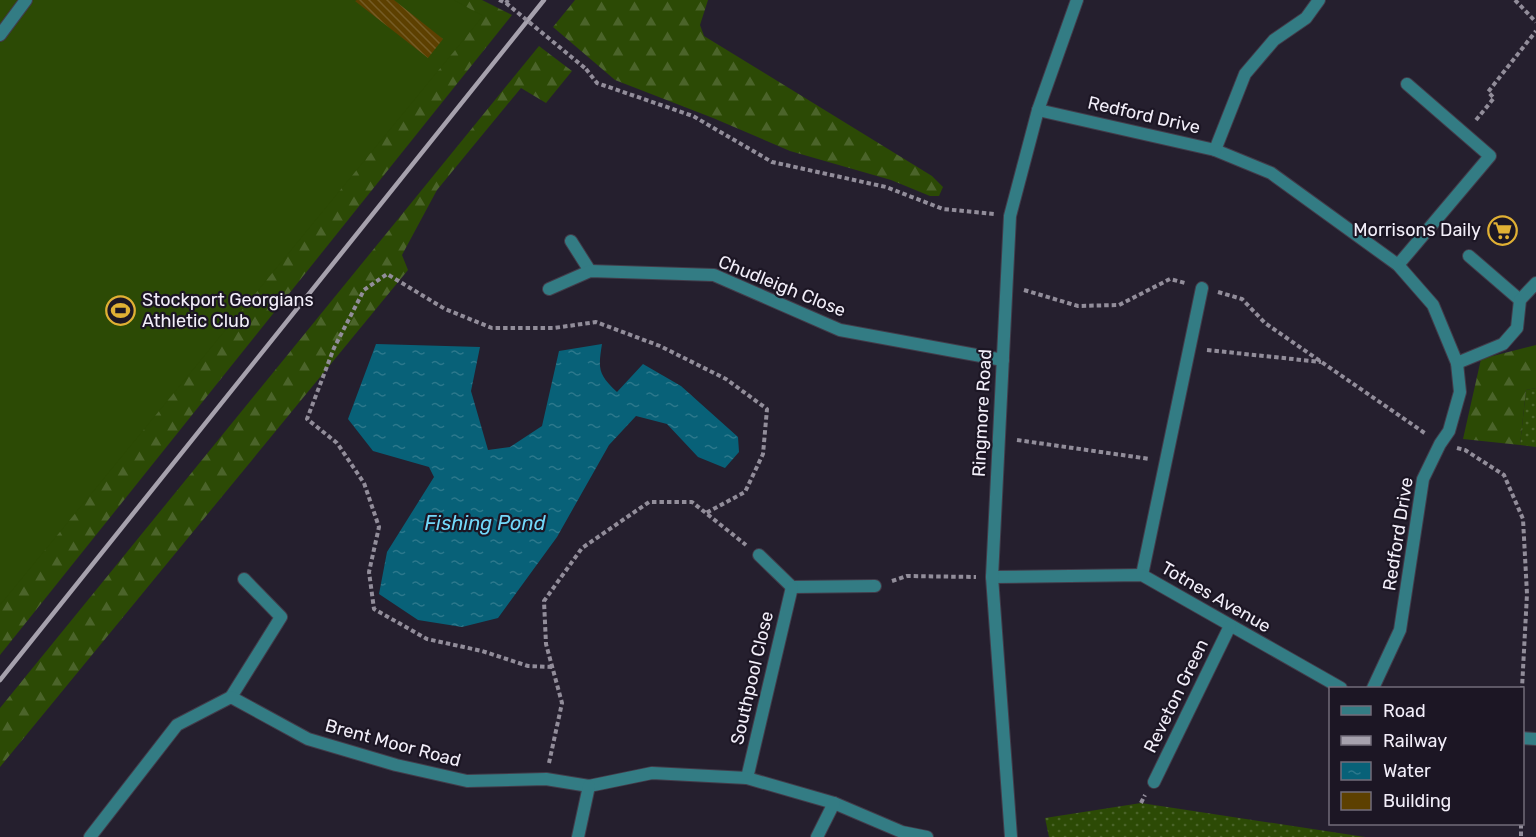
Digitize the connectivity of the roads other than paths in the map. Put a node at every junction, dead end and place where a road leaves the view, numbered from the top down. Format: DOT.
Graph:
graph roads {
  1 [pos="26,0"];
  2 [pos="1077,0"];
  3 [pos="1319,0"];
  4 [pos="0,35"];
  5 [pos="1407,84"];
  6 [pos="1038,110"];
  7 [pos="1215,150"];
  8 [pos="571,241"];
  9 [pos="1469,256"];
  10 [pos="1398,265"];
  11 [pos="590,271"];
  12 [pos="1536,283"];
  13 [pos="1202,288"];
  14 [pos="549,289"];
  15 [pos="1520,300"];
  16 [pos="1003,360"];
  17 [pos="1457,363"];
  18 [pos="759,555"];
  19 [pos="1142,575"];
  20 [pos="992,577"];
  21 [pos="244,579"];
  22 [pos="875,586"];
  23 [pos="792,587"];
  24 [pos="1230,626"];
  25 [pos="1339,687"];
  26 [pos="1374,687"];
  27 [pos="231,697"];
  28 [pos="747,778"];
  29 [pos="1154,782"];
  30 [pos="589,786"];
  31 [pos="834,803"];
  32 [pos="90,837"];
  33 [pos="578,837"];
  34 [pos="817,837"];
  35 [pos="927,837"];
  36 [pos="1011,837"];
  1 -- 4 [label="street"];
  2 -- 6 [label="street, Ringmore Road"];
  3 -- 7 [label="street"];
  5 -- 10 [label="street"];
  6 -- 7 [label="street, Redford Drive"];
  6 -- 16 [label="street, Ringmore Road"];
  7 -- 10 [label="street, Redford Drive"];
  8 -- 11 [label="street"];
  9 -- 15 [label="street"];
  10 -- 17 [label="street, Redford Drive"];
  11 -- 14 [label="street, Chudleigh Close"];
  11 -- 16 [label="street, Chudleigh Close"];
  12 -- 15 [label="street"];
  13 -- 19 [label="street"];
  15 -- 17 [label="street"];
  16 -- 20 [label="street, Ringmore Road"];
  17 -- 26 [label="street, Redford Drive"];
  18 -- 23 [label="street"];
  19 -- 20 [label="street, Totnes Avenue"];
  19 -- 24 [label="street, Totnes Avenue"];
  20 -- 36 [label="street, Ringmore Road"];
  21 -- 27 [label="street"];
  22 -- 23 [label="street"];
  23 -- 28 [label="street, Southpool Close"];
  24 -- 25 [label="street, Totnes Avenue"];
  24 -- 29 [label="street, Reveton Green"];
  27 -- 30 [label="street, Brent Moor Road"];
  27 -- 32 [label="street"];
  28 -- 30 [label="street, Brent Moor Road"];
  28 -- 31 [label="street, Brent Moor Road"];
  30 -- 33 [label="street"];
  31 -- 34 [label="street"];
  31 -- 35 [label="street, Brent Moor Road"];
}
